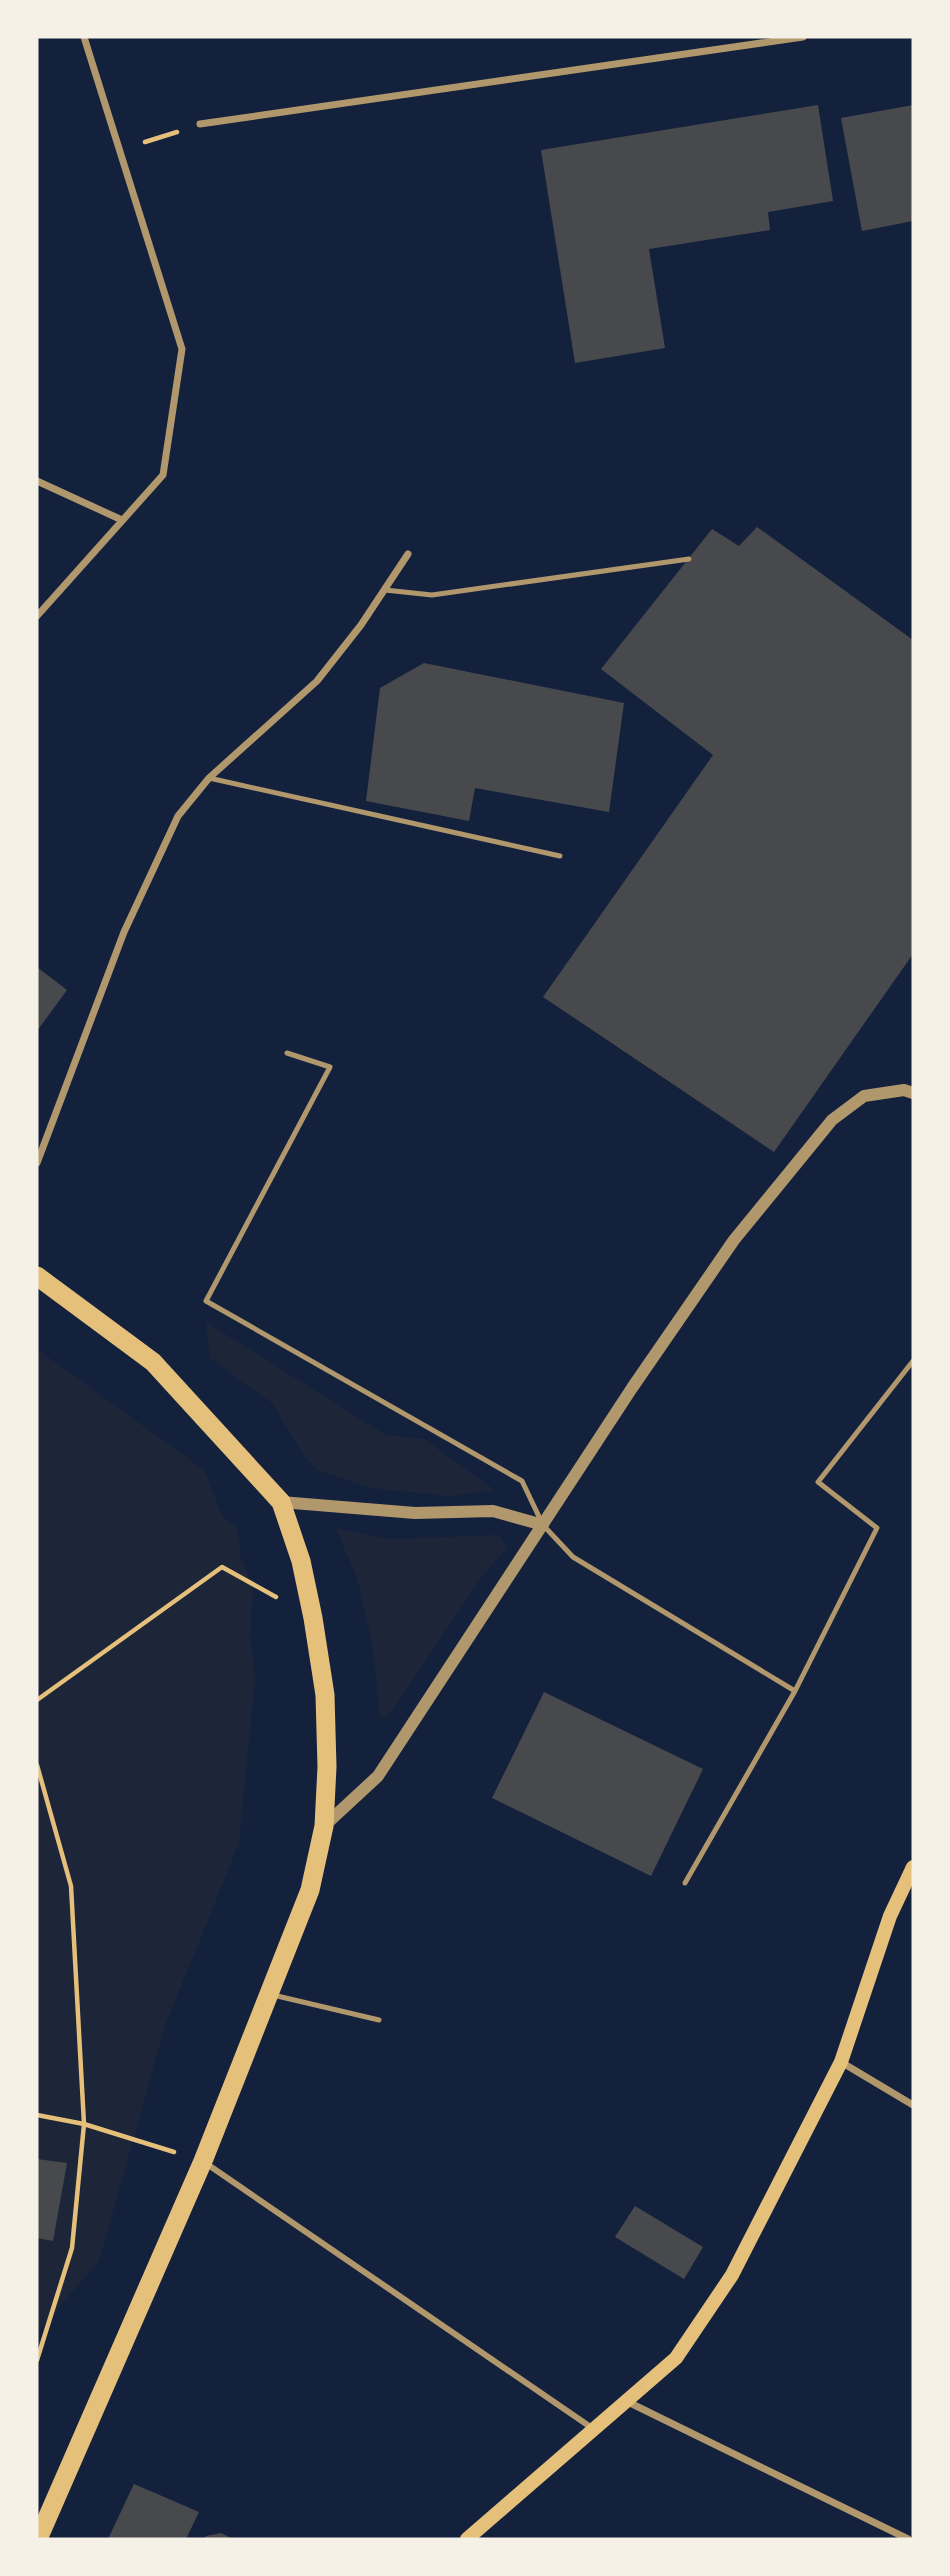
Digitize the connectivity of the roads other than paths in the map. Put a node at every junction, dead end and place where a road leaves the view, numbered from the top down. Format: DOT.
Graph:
graph roads {
  1 [pos="84,37"];
  2 [pos="803,37"];
  3 [pos="735,41"];
  4 [pos="200,124"];
  5 [pos="37,481"];
  6 [pos="122,520"];
  7 [pos="408,554"];
  8 [pos="689,559"];
  9 [pos="384,590"];
  10 [pos="37,616"];
  11 [pos="209,778"];
  12 [pos="560,856"];
  13 [pos="287,1053"];
  14 [pos="913,1093"];
  15 [pos="37,1163"];
  16 [pos="37,1276"];
  17 [pos="913,1361"];
  18 [pos="281,1502"];
  19 [pos="543,1525"];
  20 [pos="795,1691"];
  21 [pos="324,1826"];
  22 [pos="913,1867"];
  23 [pos="685,1882"];
  24 [pos="270,1994"];
  25 [pos="379,2020"];
  26 [pos="841,2062"];
  27 [pos="913,2105"];
  28 [pos="203,2161"];
  29 [pos="625,2401"];
  30 [pos="592,2428"];
  31 [pos="37,2539"];
  32 [pos="467,2539"];
  33 [pos="908,2539"];
  1 -- 6 [label="street"];
  2 -- 3 [label="street"];
  3 -- 4 [label="street"];
  5 -- 6 [label="street"];
  6 -- 10 [label="street"];
  7 -- 9 [label="street"];
  8 -- 9 [label="lane"];
  9 -- 11 [label="street"];
  11 -- 12 [label="lane"];
  11 -- 15 [label="street"];
  13 -- 19 [label="lane"];
  14 -- 19 [label="street"];
  16 -- 18 [label="highway"];
  17 -- 20 [label="lane"];
  18 -- 19 [label="street"];
  18 -- 21 [label="highway"];
  19 -- 20 [label="lane"];
  19 -- 21 [label="street"];
  20 -- 23 [label="lane"];
  21 -- 24 [label="highway"];
  22 -- 26 [label="main road"];
  24 -- 25 [label="lane"];
  24 -- 28 [label="highway"];
  26 -- 27 [label="street"];
  26 -- 29 [label="main road"];
  28 -- 30 [label="street"];
  28 -- 31 [label="highway"];
  29 -- 30 [label="main road"];
  29 -- 33 [label="street"];
  30 -- 32 [label="main road"];
}
